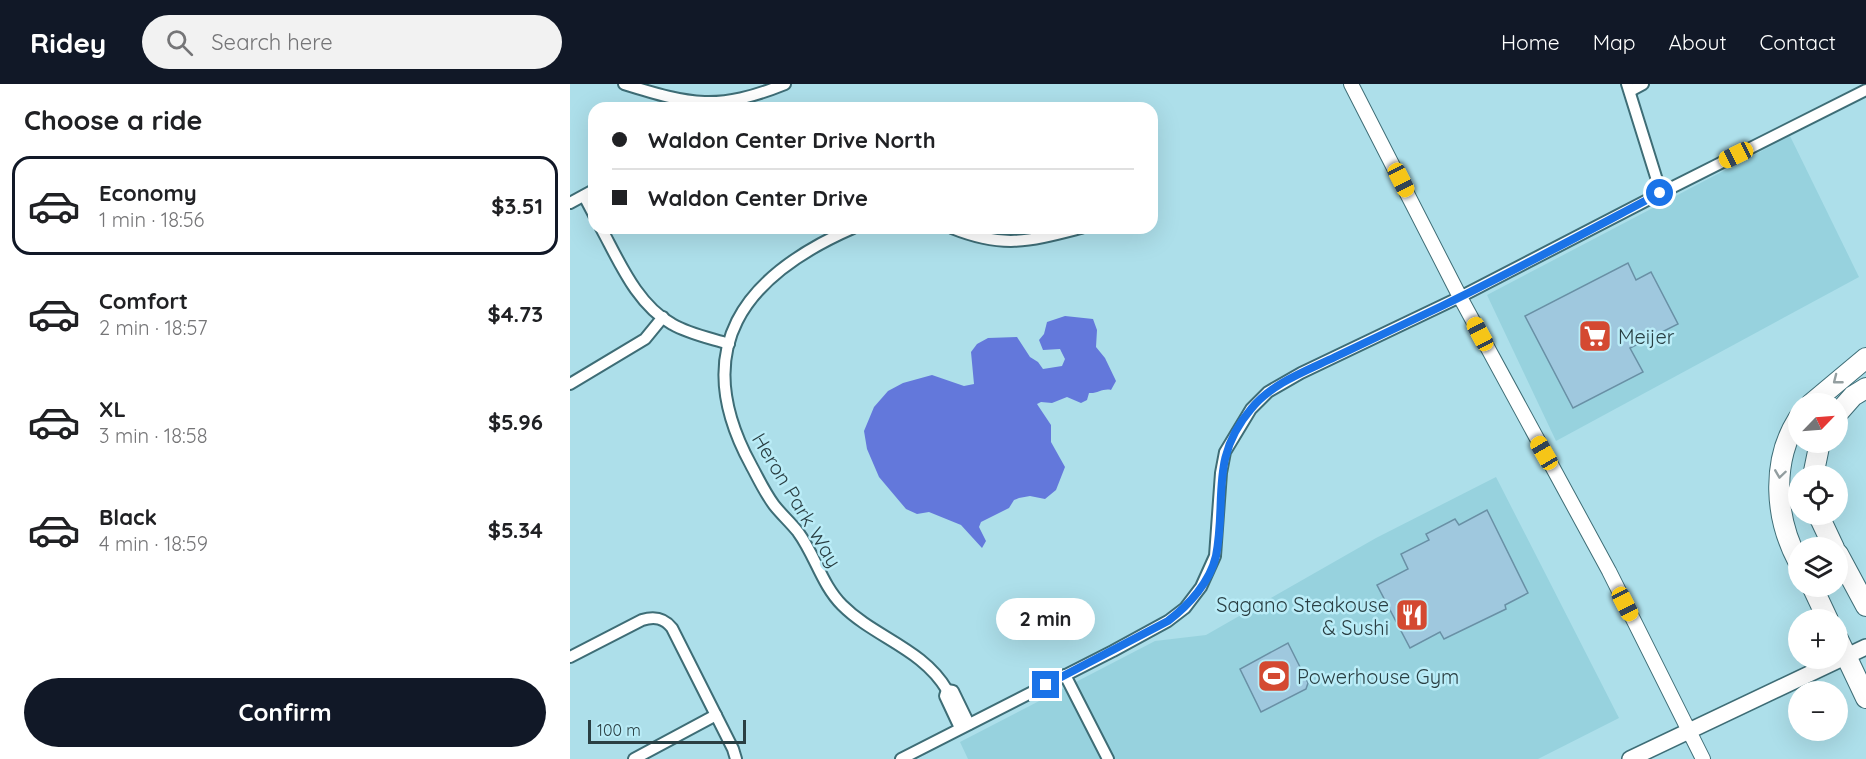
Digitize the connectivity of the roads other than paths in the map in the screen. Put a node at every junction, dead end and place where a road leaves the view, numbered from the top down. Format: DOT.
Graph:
graph roads {
  1 [pos="624,84"];
  2 [pos="785,84"];
  3 [pos="1352,84"];
  4 [pos="1643,84"];
  5 [pos="1628,87"];
  6 [pos="1865,94"];
  7 [pos="675,102"];
  8 [pos="728,102"];
  9 [pos="1660,193"];
  10 [pos="588,194"];
  11 [pos="570,203"];
  12 [pos="605,234"];
  13 [pos="842,234"];
  14 [pos="967,234"];
  15 [pos="1058,234"];
  16 [pos="1460,297"];
  17 [pos="663,317"];
  18 [pos="729,344"];
  19 [pos="1866,358"];
  20 [pos="570,384"];
  21 [pos="1866,388"];
  22 [pos="1824,393"];
  23 [pos="1848,402"];
  24 [pos="1788,443"];
  25 [pos="1788,537"];
  26 [pos="1848,573"];
  27 [pos="1866,606"];
  28 [pos="1866,647"];
  29 [pos="1848,648"];
  30 [pos="570,657"];
  31 [pos="1848,660"];
  32 [pos="1803,669"];
  33 [pos="1065,675"];
  34 [pos="1866,698"];
  35 [pos="716,715"];
  36 [pos="965,726"];
  37 [pos="1688,730"];
  38 [pos="639,758"];
  39 [pos="736,759"];
  40 [pos="901,759"];
  41 [pos="1108,759"];
  42 [pos="1630,759"];
  43 [pos="1703,759"];
  1 -- 7 [label="street"];
  2 -- 8 [label="street"];
  3 -- 16 [label="street"];
  4 -- 5 [label="street"];
  5 -- 9 [label="street"];
  6 -- 9 [label="street"];
  9 -- 16 [label="street"];
  10 -- 11 [label="street"];
  12 -- 17 [label="street"];
  13 -- 18 [label="street, Heron Park Way"];
  14 -- 15 [label="street"];
  16 -- 33 [label="street"];
  16 -- 37 [label="street"];
  17 -- 18 [label="street"];
  17 -- 20 [label="street"];
  18 -- 36 [label="street, Heron Park Way"];
  19 -- 22 [label="highway, one-way"];
  21 -- 23 [label="highway"];
  24 -- 25 [label="highway, one-way"];
  26 -- 27 [label="highway"];
  28 -- 29 [label="main road"];
  30 -- 35 [label="street"];
  31 -- 34 [label="highway"];
  32 -- 37 [label="main road"];
  33 -- 36 [label="street"];
  33 -- 41 [label="street"];
  35 -- 38 [label="street"];
  35 -- 39 [label="street"];
  36 -- 40 [label="street"];
  37 -- 42 [label="main road"];
  37 -- 43 [label="street"];
}
